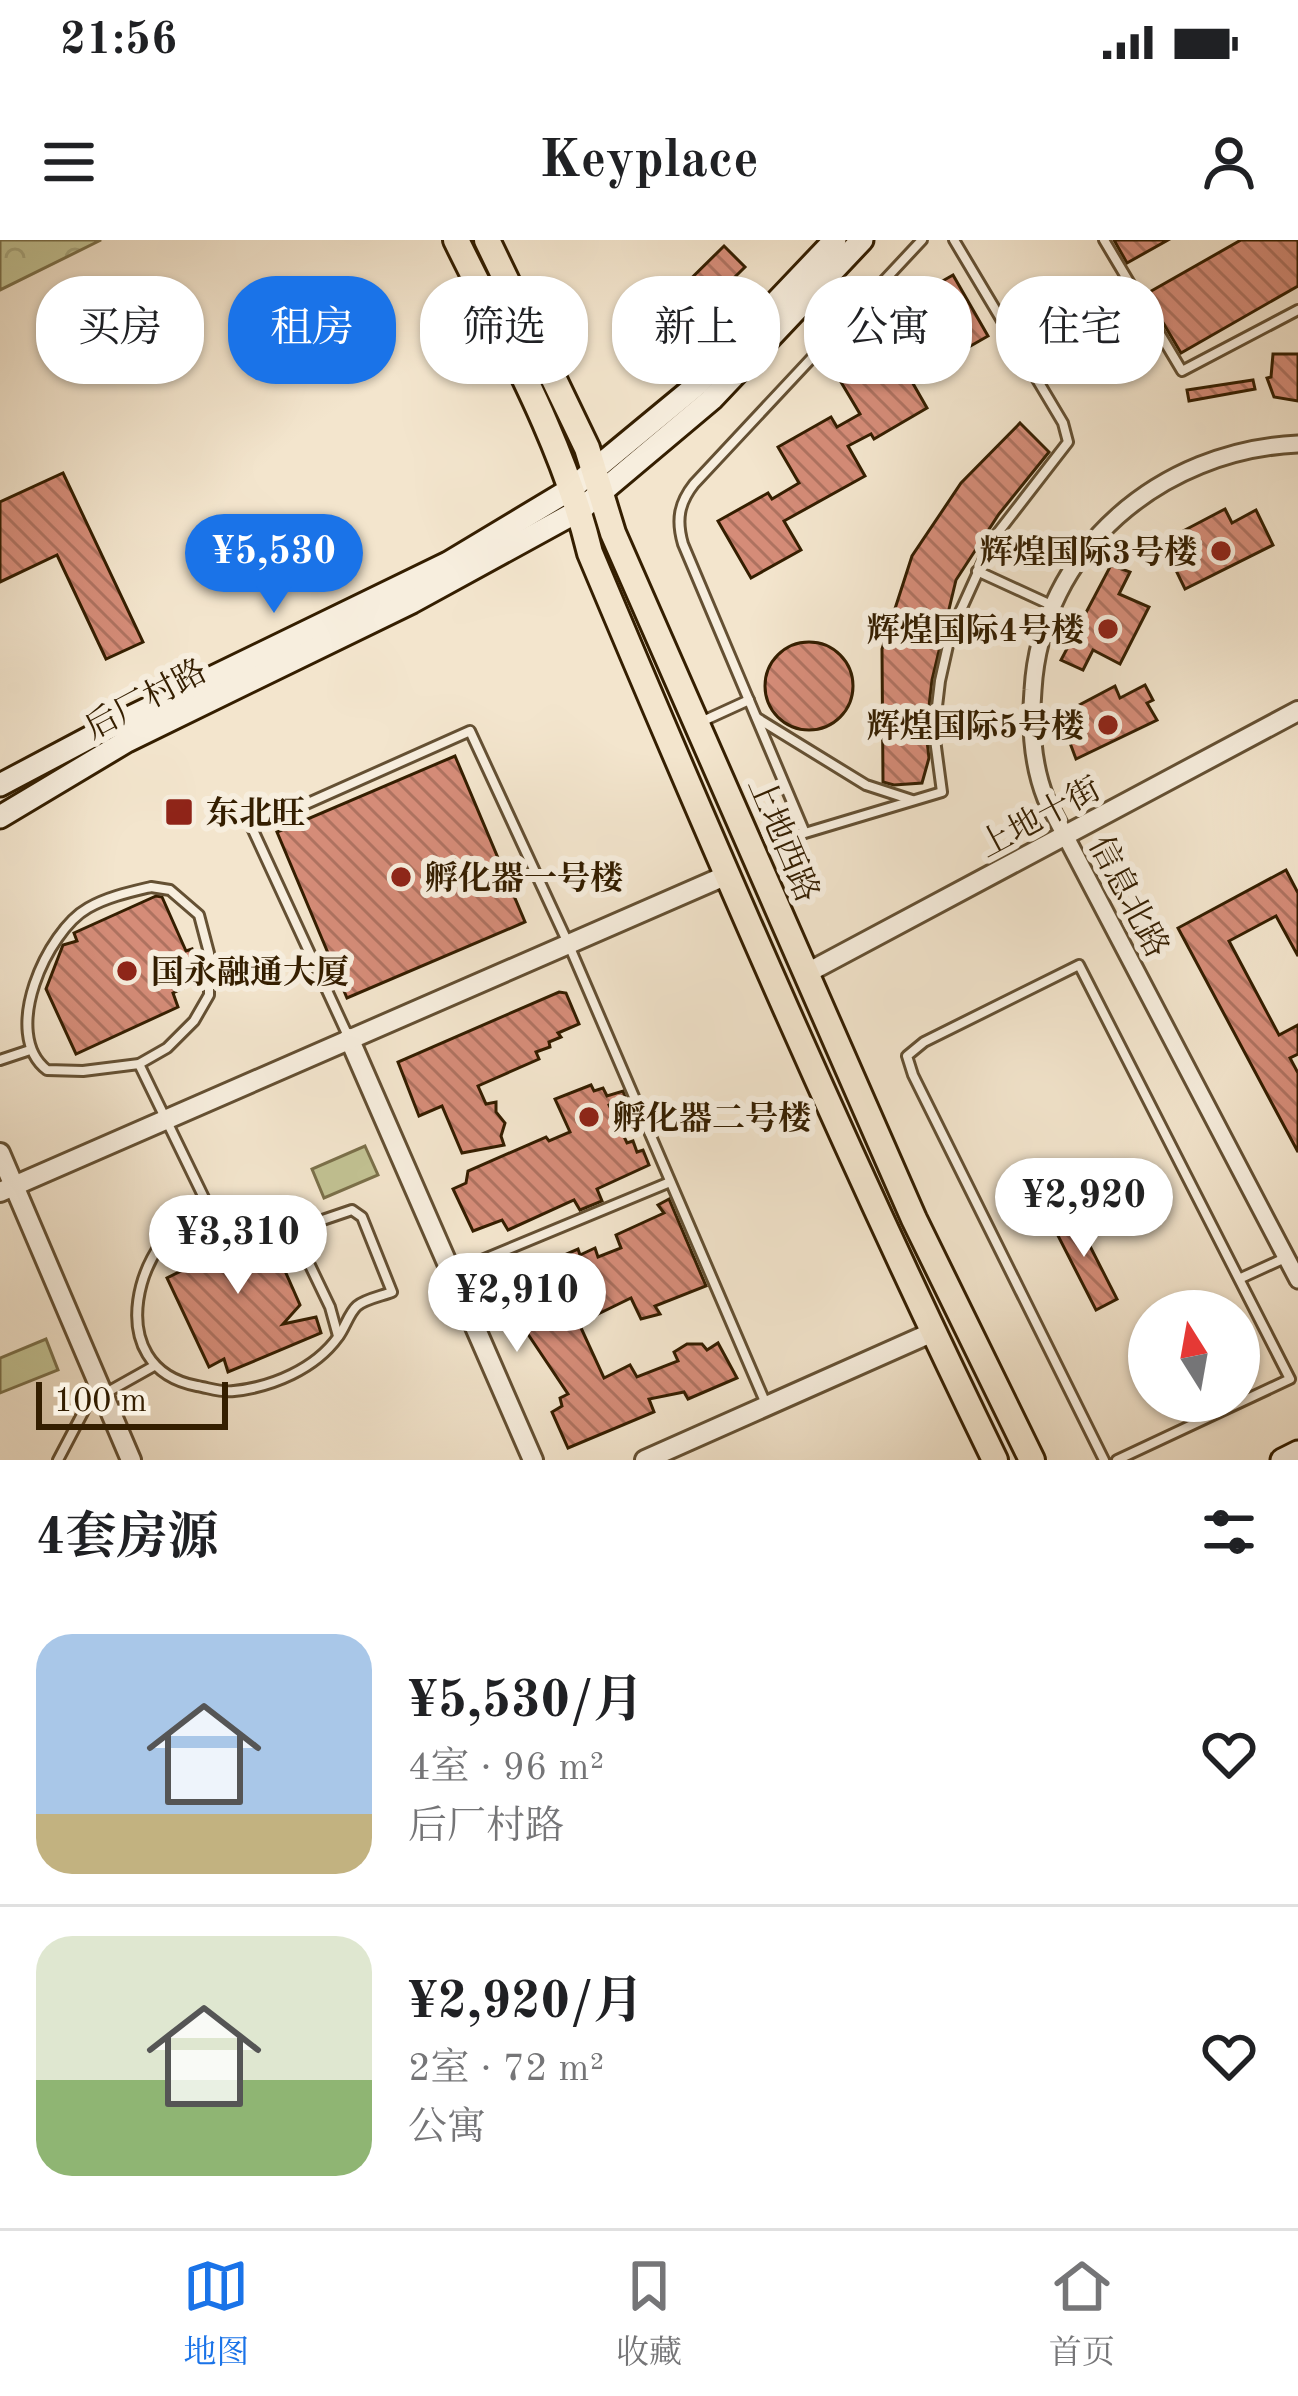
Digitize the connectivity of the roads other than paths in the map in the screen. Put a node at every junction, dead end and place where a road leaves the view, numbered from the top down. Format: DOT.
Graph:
graph roads {
  1 [pos="456,240"];
  2 [pos="487,240"];
  3 [pos="836,240"];
  4 [pos="862,240"];
  5 [pos="922,240"];
  6 [pos="954,240"];
  7 [pos="1104,240"];
  8 [pos="1298,310"];
  9 [pos="1298,444"];
  10 [pos="599,482"];
  11 [pos="575,500"];
  12 [pos="976,571"];
  13 [pos="1052,606"];
  14 [pos="749,700"];
  15 [pos="1296,716"];
  16 [pos="757,718"];
  17 [pos="697,724"];
  18 [pos="0,785"];
  19 [pos="913,801"];
  20 [pos="0,817"];
  21 [pos="1064,836"];
  22 [pos="727,875"];
  23 [pos="568,944"];
  24 [pos="807,973"];
  25 [pos="349,1038"];
  26 [pos="30,1050"];
  27 [pos="0,1060"];
  28 [pos="139,1064"];
  29 [pos="164,1119"];
  30 [pos="0,1153"];
  31 [pos="670,1183"];
  32 [pos="7,1189"];
  33 [pos="207,1204"];
  34 [pos="293,1230"];
  35 [pos="1286,1257"];
  36 [pos="452,1273"];
  37 [pos="1240,1278"];
  38 [pos="1298,1280"];
  39 [pos="933,1332"];
  40 [pos="338,1337"];
  41 [pos="154,1366"];
  42 [pos="103,1392"];
  43 [pos="766,1406"];
  44 [pos="1298,1452"];
  45 [pos="58,1460"];
  46 [pos="131,1460"];
  47 [pos="533,1460"];
  48 [pos="645,1460"];
  49 [pos="995,1460"];
  50 [pos="1032,1460"];
  51 [pos="1104,1460"];
  52 [pos="1118,1460"];
  53 [pos="1282,1460"];
  1 -- 11 [label="main road, 上地西路"];
  2 -- 10 [label="main road, 上地西路"];
  3 -- 10 [label="main road"];
  4 -- 10 [label="main road"];
  5 -- 14 [label="lane"];
  6 -- 12 [label="lane"];
  7 -- 8 [label="lane"];
  9 -- 13 [label="street, 信息北路"];
  10 -- 11 [label="main road"];
  10 -- 17 [label="main road, 上地西路"];
  11 -- 18 [label="main road, 后厂村路"];
  11 -- 20 [label="main road, 后厂村路"];
  11 -- 22 [label="main road, 上地西路"];
  12 -- 13 [label="lane"];
  12 -- 19 [label="lane"];
  13 -- 21 [label="street, 信息北路"];
  14 -- 16 [label="lane"];
  14 -- 17 [label="lane"];
  15 -- 21 [label="street, 上地十街"];
  16 -- 19 [label="lane"];
  16 -- 19 [label="lane"];
  17 -- 24 [label="main road, 上地西路"];
  21 -- 24 [label="street, 上地十街"];
  21 -- 35 [label="street, 信息北路"];
  22 -- 23 [label="street"];
  22 -- 39 [label="main road, 上地西路"];
  23 -- 25 [label="street"];
  23 -- 25 [label="lane"];
  23 -- 31 [label="lane"];
  24 -- 50 [label="main road, 上地西路"];
  25 -- 29 [label="street"];
  25 -- 36 [label="street"];
  26 -- 27 [label="lane"];
  26 -- 28 [label="lane"];
  26 -- 28 [label="lane"];
  28 -- 29 [label="lane"];
  29 -- 32 [label="street"];
  29 -- 33 [label="lane"];
  30 -- 32 [label="street"];
  31 -- 36 [label="lane"];
  31 -- 43 [label="lane"];
  32 -- 42 [label="street"];
  33 -- 34 [label="lane"];
  33 -- 41 [label="lane"];
  34 -- 40 [label="lane"];
  34 -- 40 [label="lane"];
  35 -- 37 [label="lane"];
  35 -- 38 [label="street, 信息北路"];
  36 -- 47 [label="street"];
  37 -- 51 [label="lane"];
  37 -- 52 [label="lane"];
  39 -- 43 [label="street"];
  39 -- 49 [label="main road, 上地西路"];
  40 -- 41 [label="lane"];
  41 -- 42 [label="lane"];
  42 -- 45 [label="lane"];
  42 -- 46 [label="street"];
  43 -- 48 [label="street"];
  44 -- 53 [label="main road"];
}
